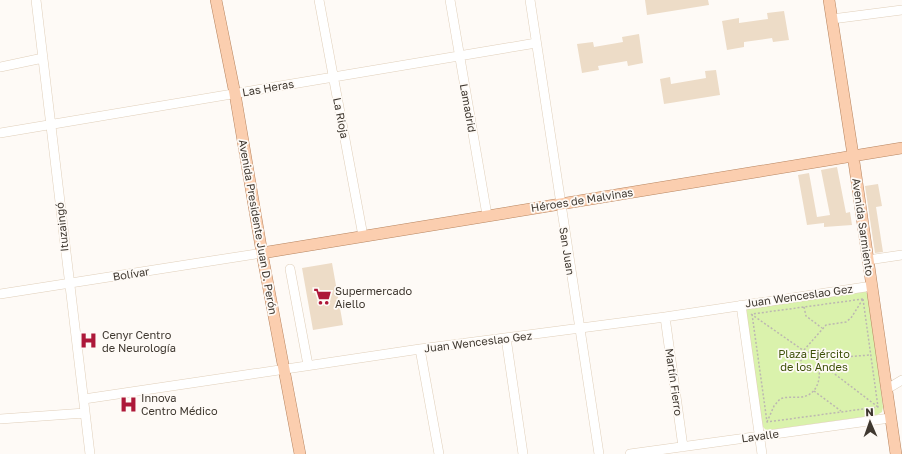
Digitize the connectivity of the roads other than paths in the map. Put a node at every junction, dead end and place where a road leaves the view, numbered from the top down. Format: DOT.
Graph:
graph roads {
  1 [pos="36,0"];
  2 [pos="216,0"];
  3 [pos="319,0"];
  4 [pos="450,0"];
  5 [pos="530,0"];
  6 [pos="829,0"];
  7 [pos="902,10"];
  8 [pos="832,19"];
  9 [pos="536,43"];
  10 [pos="460,56"];
  11 [pos="43,58"];
  12 [pos="0,67"];
  13 [pos="333,77"];
  14 [pos="235,94"];
  15 [pos="51,124"];
  16 [pos="0,134"];
  17 [pos="902,148"];
  18 [pos="853,155"];
  19 [pos="560,204"];
  20 [pos="487,215"];
  21 [pos="363,236"];
  22 [pos="262,253"];
  23 [pos="902,255"];
  24 [pos="868,260"];
  25 [pos="290,269"];
  26 [pos="68,283"];
  27 [pos="872,286"];
  28 [pos="0,294"];
  29 [pos="741,305"];
  30 [pos="665,317"];
  31 [pos="580,328"];
  32 [pos="506,338"];
  33 [pos="420,349"];
  34 [pos="308,365"];
  35 [pos="284,369"];
  36 [pos="902,380"];
  37 [pos="887,390"];
  38 [pos="84,399"];
  39 [pos="86,413"];
  40 [pos="890,418"];
  41 [pos="0,419"];
  42 [pos="760,436"];
  43 [pos="683,446"];
  44 [pos="90,454"];
  45 [pos="300,454"];
  46 [pos="439,454"];
  47 [pos="523,454"];
  48 [pos="599,454"];
  49 [pos="630,454"];
  50 [pos="762,454"];
  51 [pos="896,454"];
  1 -- 11 [label="street, Ituzaingó"];
  2 -- 14 [label="main road, Avenida Presidente Juan D. Perón"];
  3 -- 13 [label="street, La Rioja"];
  4 -- 10 [label="street, Lamadrid"];
  5 -- 9 [label="street, San Juan"];
  6 -- 8 [label="main road, Avenida Sarmiento"];
  7 -- 8 [label="street"];
  8 -- 18 [label="main road, Avenida Sarmiento"];
  9 -- 10 [label="street, Las Heras"];
  9 -- 19 [label="street, San Juan"];
  10 -- 13 [label="street, Las Heras"];
  10 -- 20 [label="street, Lamadrid"];
  11 -- 12 [label="street"];
  11 -- 15 [label="street, Ituzaingó"];
  13 -- 14 [label="street, Las Heras"];
  13 -- 21 [label="street, La Rioja"];
  14 -- 15 [label="street, Las Heras"];
  14 -- 22 [label="main road, Avenida Presidente Juan D. Perón"];
  15 -- 16 [label="street, Las Heras"];
  15 -- 26 [label="street, Ituzaingó"];
  17 -- 18 [label="main road, Héroes de Malvinas"];
  18 -- 19 [label="main road, Héroes de Malvinas"];
  18 -- 24 [label="main road, Avenida Sarmiento"];
  19 -- 20 [label="main road, Héroes de Malvinas"];
  19 -- 31 [label="street, San Juan"];
  20 -- 21 [label="main road, Héroes de Malvinas"];
  21 -- 22 [label="main road, Héroes de Malvinas"];
  22 -- 26 [label="street, Bolívar"];
  22 -- 35 [label="main road, Avenida Presidente Juan D. Perón"];
  23 -- 24 [label="street"];
  24 -- 27 [label="main road, Avenida Sarmiento"];
  25 -- 34 [label="street"];
  26 -- 28 [label="street, Bolívar"];
  26 -- 38 [label="street, Ituzaingó"];
  27 -- 29 [label="street, Juan Wenceslao Gez"];
  27 -- 37 [label="main road, Avenida Sarmiento"];
  29 -- 30 [label="street, Juan Wenceslao Gez"];
  29 -- 42 [label="street"];
  30 -- 31 [label="street, Juan Wenceslao Gez"];
  30 -- 43 [label="street, Martín Fierro"];
  31 -- 32 [label="street, Juan Wenceslao Gez"];
  31 -- 48 [label="street, San Juan"];
  32 -- 33 [label="street, Juan Wenceslao Gez"];
  32 -- 47 [label="street"];
  33 -- 34 [label="street, Juan Wenceslao Gez"];
  33 -- 46 [label="street"];
  34 -- 35 [label="street, Juan Wenceslao Gez"];
  35 -- 38 [label="street, Juan Wenceslao Gez"];
  35 -- 45 [label="main road, Avenida Presidente Juan D. Perón"];
  36 -- 37 [label="street"];
  37 -- 40 [label="main road, Avenida Sarmiento"];
  38 -- 39 [label="street, Ituzaingó"];
  39 -- 41 [label="street"];
  39 -- 44 [label="street, Ituzaingó"];
  40 -- 42 [label="street, Lavalle"];
  40 -- 51 [label="main road, Avenida Sarmiento"];
  42 -- 43 [label="street, Lavalle"];
  42 -- 50 [label="street"];
  43 -- 49 [label="street, Lavalle"];
}
